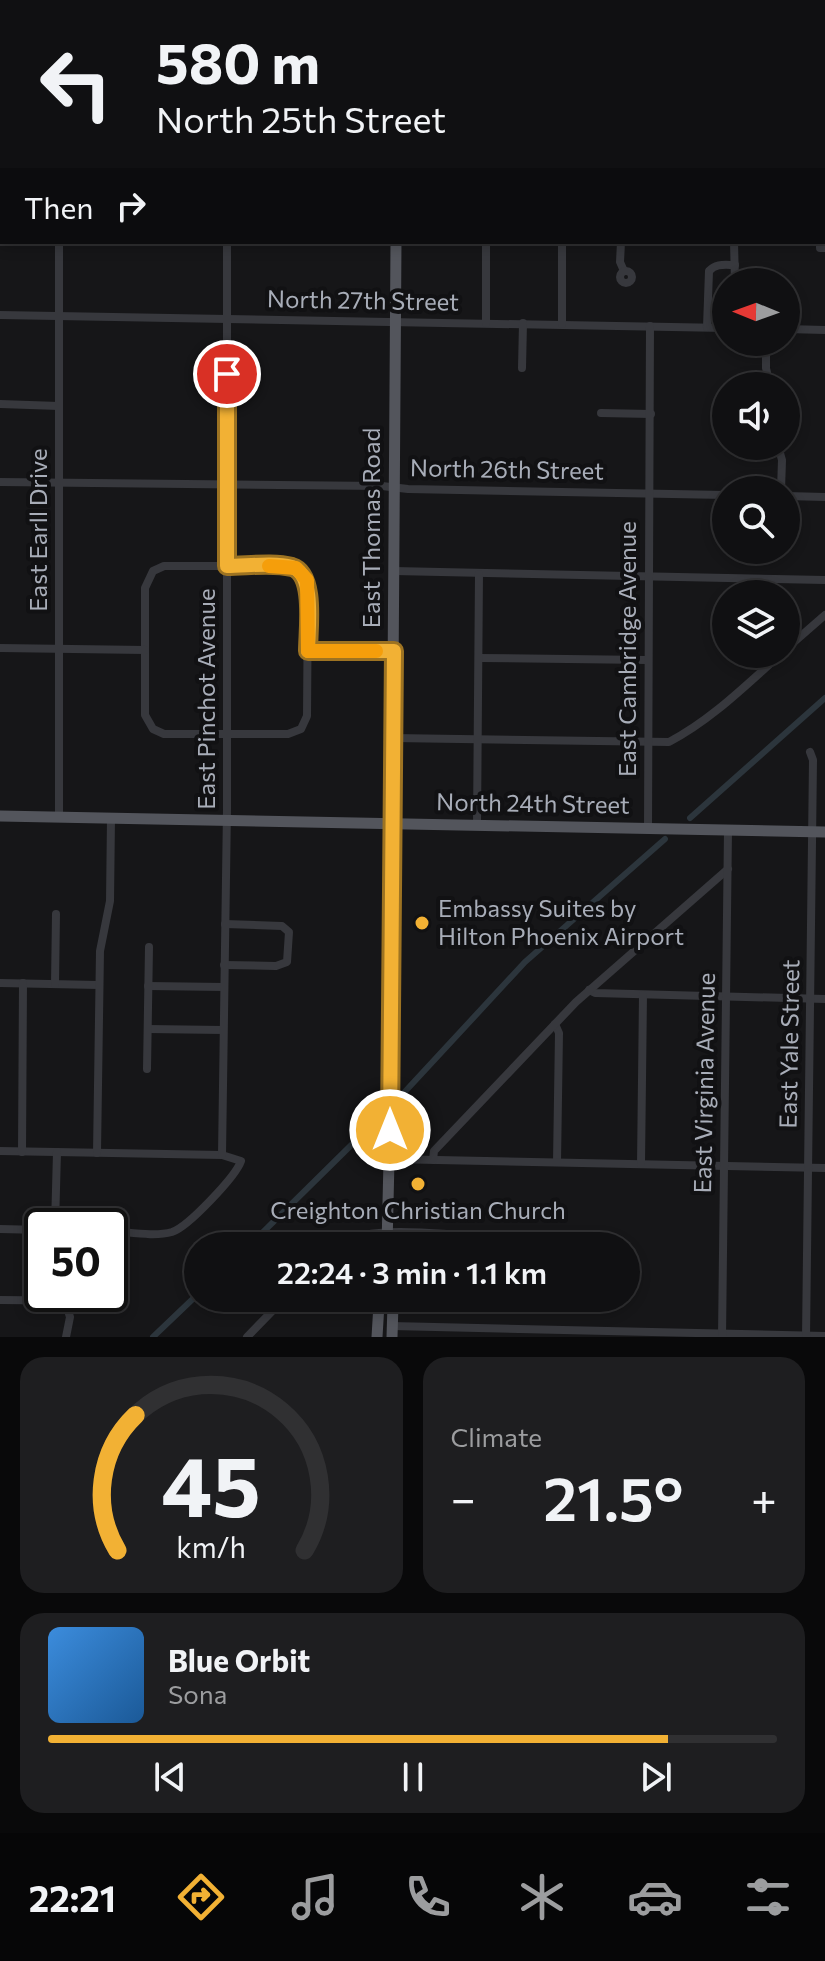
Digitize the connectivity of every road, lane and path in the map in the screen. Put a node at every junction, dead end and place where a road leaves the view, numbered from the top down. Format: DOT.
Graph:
graph roads {
  1 [pos="59,244"];
  2 [pos="227,244"];
  3 [pos="396,244"];
  4 [pos="486,244"];
  5 [pos="562,244"];
  6 [pos="621,244"];
  7 [pos="734,244"];
  8 [pos="735,265"];
  9 [pos="624,271"];
  10 [pos="0,315"];
  11 [pos="59,316"];
  12 [pos="227,319"];
  13 [pos="395,321"];
  14 [pos="486,323"];
  15 [pos="523,323"];
  16 [pos="562,324"];
  17 [pos="650,326"];
  18 [pos="707,327"];
  19 [pos="712,327"];
  20 [pos="800,329"];
  21 [pos="825,330"];
  22 [pos="522,368"];
  23 [pos="0,404"];
  24 [pos="59,406"];
  25 [pos="601,413"];
  26 [pos="651,414"];
  27 [pos="0,482"];
  28 [pos="59,482"];
  29 [pos="228,484"];
  30 [pos="394,487"];
  31 [pos="650,493"];
  32 [pos="712,495"];
  33 [pos="800,496"];
  34 [pos="825,497"];
  35 [pos="227,566"];
  36 [pos="394,571"];
  37 [pos="479,574"];
  38 [pos="648,577"];
  39 [pos="825,580"];
  40 [pos="825,615"];
  41 [pos="800,637"];
  42 [pos="0,648"];
  43 [pos="59,649"];
  44 [pos="145,650"];
  45 [pos="308,651"];
  46 [pos="394,651"];
  47 [pos="479,658"];
  48 [pos="647,660"];
  49 [pos="764,668"];
  50 [pos="226,734"];
  51 [pos="393,738"];
  52 [pos="478,740"];
  53 [pos="647,743"];
  54 [pos="810,752"];
  55 [pos="0,816"];
  56 [pos="59,817"];
  57 [pos="111,818"];
  58 [pos="226,820"];
  59 [pos="393,823"];
  60 [pos="477,824"];
  61 [pos="648,828"];
  62 [pos="728,830"];
  63 [pos="819,832"];
  64 [pos="728,869"];
  65 [pos="56,914"];
  66 [pos="225,924"];
  67 [pos="149,947"];
  68 [pos="224,965"];
  69 [pos="0,983"];
  70 [pos="23,983"];
  71 [pos="55,984"];
  72 [pos="99,985"];
  73 [pos="148,986"];
  74 [pos="224,987"];
  75 [pos="589,990"];
  76 [pos="643,995"];
  77 [pos="727,997"];
  78 [pos="811,999"];
  79 [pos="825,999"];
  80 [pos="555,1024"];
  81 [pos="148,1029"];
  82 [pos="223,1030"];
  83 [pos="147,1069"];
  84 [pos="0,1151"];
  85 [pos="22,1152"];
  86 [pos="57,1152"];
  87 [pos="97,1153"];
  88 [pos="222,1155"];
  89 [pos="389,1159"];
  90 [pos="433,1160"];
  91 [pos="557,1162"];
  92 [pos="641,1164"];
  93 [pos="724,1166"];
  94 [pos="808,1167"];
  95 [pos="825,1168"];
  96 [pos="55,1208"];
  97 [pos="0,1229"];
  98 [pos="24,1230"];
  99 [pos="128,1232"];
  100 [pos="387,1232"];
  101 [pos="24,1299"];
  102 [pos="0,1300"];
  103 [pos="69,1312"];
  104 [pos="271,1312"];
  105 [pos="379,1312"];
  106 [pos="393,1312"];
  107 [pos="392,1332"];
  108 [pos="722,1335"];
  109 [pos="806,1336"];
  110 [pos="825,1336"];
  111 [pos="66,1337"];
  112 [pos="247,1337"];
  113 [pos="377,1337"];
  1 -- 11 [label="street, East Earll Drive"];
  2 -- 12 [label="street, East Pinchot Avenue"];
  3 -- 13 [label="main road, East Thomas Road"];
  4 -- 14 [label="street"];
  5 -- 16 [label="street"];
  6 -- 9 [label="street"];
  7 -- 8 [label="street"];
  8 -- 18 [label="street"];
  10 -- 11 [label="street, North 27th Street"];
  11 -- 12 [label="street, North 27th Street"];
  11 -- 24 [label="street, East Earll Drive"];
  12 -- 13 [label="street, North 27th Street"];
  12 -- 29 [label="street, East Pinchot Avenue"];
  13 -- 14 [label="street, North 27th Street"];
  13 -- 30 [label="main road, East Thomas Road"];
  14 -- 15 [label="street, North 27th Street"];
  15 -- 16 [label="street, North 27th Street"];
  15 -- 22 [label="street"];
  16 -- 17 [label="street, North 27th Street"];
  17 -- 18 [label="street, North 27th Street"];
  17 -- 26 [label="street, East Cambridge Avenue"];
  18 -- 19 [label="street, North 27th Street"];
  20 -- 21 [label="street"];
  23 -- 24 [label="street"];
  24 -- 28 [label="street, East Earll Drive"];
  25 -- 26 [label="street"];
  26 -- 31 [label="street, East Cambridge Avenue"];
  27 -- 28 [label="street, North 26th Street"];
  28 -- 29 [label="street, North 26th Street"];
  28 -- 43 [label="street, East Earll Drive"];
  29 -- 30 [label="street, North 26th Street"];
  29 -- 35 [label="street, East Pinchot Avenue"];
  30 -- 31 [label="street, North 26th Street"];
  30 -- 36 [label="main road, East Thomas Road"];
  31 -- 32 [label="street, North 26th Street"];
  31 -- 38 [label="street, East Cambridge Avenue"];
  33 -- 34 [label="street"];
  35 -- 44 [label="street"];
  35 -- 45 [label="street"];
  35 -- 50 [label="street, East Pinchot Avenue"];
  36 -- 37 [label="street"];
  36 -- 46 [label="main road, East Thomas Road"];
  37 -- 38 [label="street"];
  37 -- 47 [label="street"];
  38 -- 39 [label="street"];
  38 -- 48 [label="street, East Cambridge Avenue"];
  40 -- 41 [label="street"];
  42 -- 43 [label="street"];
  43 -- 44 [label="street"];
  43 -- 56 [label="street, East Earll Drive"];
  44 -- 50 [label="street"];
  45 -- 46 [label="street"];
  45 -- 50 [label="street"];
  46 -- 51 [label="main road, East Thomas Road"];
  47 -- 48 [label="street"];
  47 -- 52 [label="street"];
  48 -- 53 [label="street, East Cambridge Avenue"];
  49 -- 53 [label="street"];
  50 -- 58 [label="street, East Pinchot Avenue"];
  51 -- 52 [label="street"];
  51 -- 59 [label="main road, East Thomas Road"];
  52 -- 53 [label="street"];
  52 -- 60 [label="street"];
  53 -- 61 [label="street, East Cambridge Avenue"];
  54 -- 63 [label="street, East Yale Street"];
  55 -- 56 [label="main road, North 24th Street"];
  56 -- 57 [label="main road, North 24th Street"];
  57 -- 58 [label="main road, North 24th Street"];
  57 -- 72 [label="street"];
  58 -- 59 [label="main road, North 24th Street"];
  58 -- 66 [label="street, East Pinchot Avenue"];
  59 -- 60 [label="main road, North 24th Street"];
  59 -- 89 [label="main road, East Thomas Road"];
  60 -- 61 [label="main road, North 24th Street"];
  61 -- 62 [label="main road, North 24th Street"];
  62 -- 63 [label="main road, North 24th Street"];
  62 -- 64 [label="street, East Virginia Avenue"];
  63 -- 78 [label="street, East Yale Street"];
  64 -- 75 [label="street"];
  64 -- 77 [label="street, East Virginia Avenue"];
  65 -- 71 [label="street"];
  66 -- 68 [label="street, East Pinchot Avenue"];
  66 -- 68 [label="street"];
  67 -- 73 [label="street"];
  68 -- 74 [label="street, East Pinchot Avenue"];
  69 -- 70 [label="street"];
  70 -- 71 [label="street"];
  70 -- 85 [label="street"];
  71 -- 72 [label="street"];
  72 -- 87 [label="street"];
  73 -- 74 [label="street"];
  73 -- 81 [label="street"];
  74 -- 82 [label="street, East Pinchot Avenue"];
  75 -- 76 [label="street"];
  75 -- 80 [label="street"];
  76 -- 77 [label="street"];
  76 -- 92 [label="street"];
  77 -- 78 [label="street"];
  77 -- 93 [label="street, East Virginia Avenue"];
  78 -- 79 [label="street"];
  78 -- 94 [label="street, East Yale Street"];
  80 -- 90 [label="street"];
  80 -- 91 [label="street"];
  81 -- 82 [label="street"];
  81 -- 83 [label="street"];
  82 -- 88 [label="street, East Pinchot Avenue"];
  84 -- 85 [label="street"];
  85 -- 86 [label="street"];
  86 -- 87 [label="street"];
  86 -- 96 [label="street"];
  87 -- 88 [label="street"];
  88 -- 99 [label="street"];
  89 -- 90 [label="street"];
  89 -- 100 [label="main road, East Thomas Road"];
  90 -- 91 [label="street"];
  91 -- 92 [label="street"];
  92 -- 93 [label="street"];
  93 -- 94 [label="street"];
  93 -- 108 [label="street, East Virginia Avenue"];
  94 -- 95 [label="street"];
  94 -- 109 [label="street, East Yale Street"];
  97 -- 98 [label="street"];
  101 -- 102 [label="street"];
  103 -- 111 [label="street"];
  104 -- 112 [label="street"];
  105 -- 113 [label="main road"];
  106 -- 107 [label="main road"];
  107 -- 108 [label="street"];
  108 -- 109 [label="street"];
  109 -- 110 [label="street"];
}
